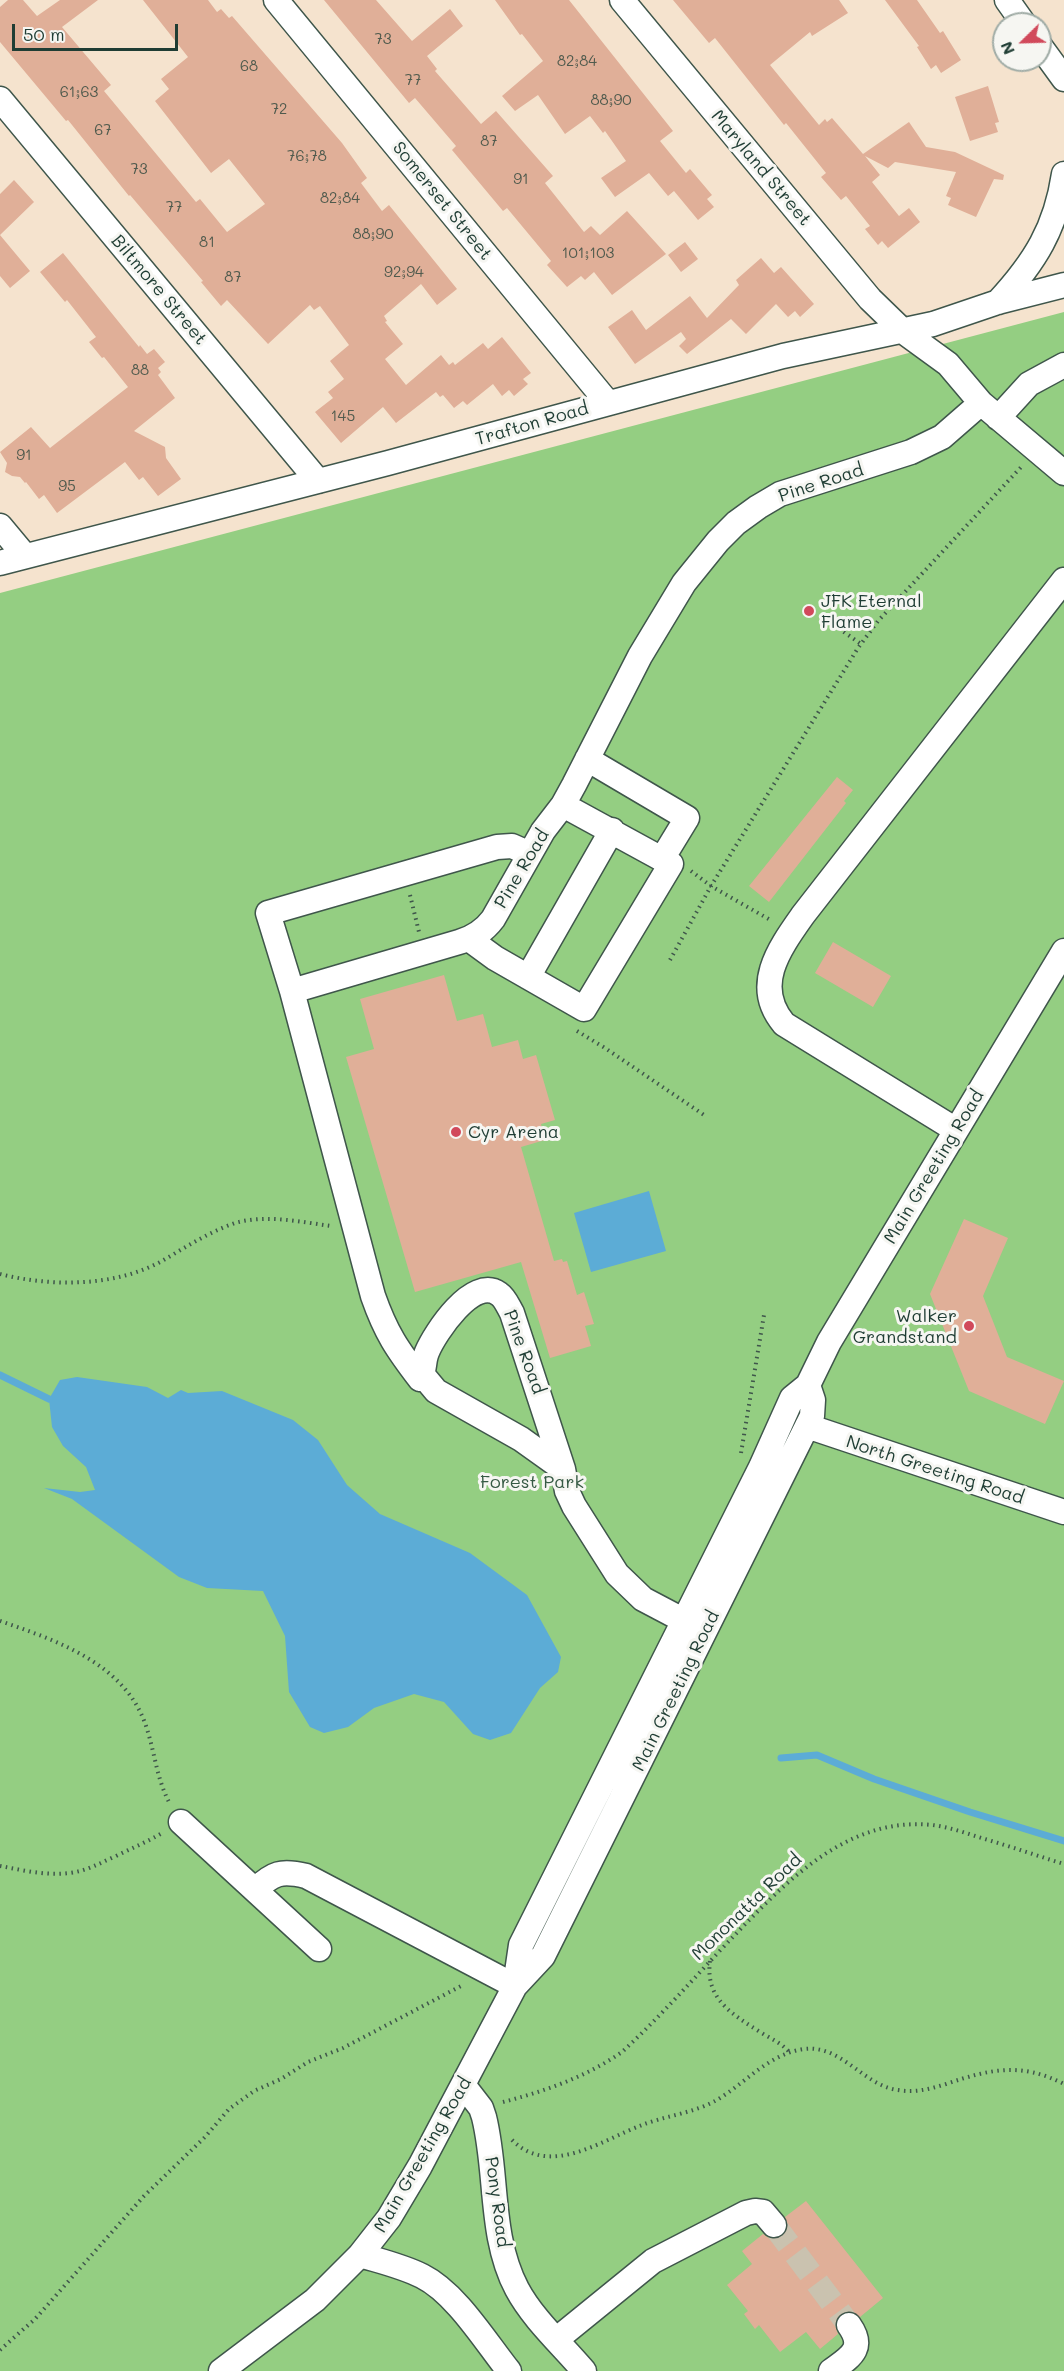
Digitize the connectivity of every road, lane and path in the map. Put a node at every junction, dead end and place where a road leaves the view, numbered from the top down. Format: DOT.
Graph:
graph roads {
  1 [pos="276,0"];
  2 [pos="622,0"];
  3 [pos="1052,62"];
  4 [pos="1064,79"];
  5 [pos="0,99"];
  6 [pos="1064,174"];
  7 [pos="1064,285"];
  8 [pos="999,302"];
  9 [pos="904,332"];
  10 [pos="1064,365"];
  11 [pos="608,403"];
  12 [pos="990,410"];
  13 [pos="1037,450"];
  14 [pos="1064,473"];
  15 [pos="318,481"];
  16 [pos="0,526"];
  17 [pos="25,556"];
  18 [pos="0,563"];
  19 [pos="1064,580"];
  20 [pos="824,618"];
  21 [pos="861,644"];
  22 [pos="587,759"];
  23 [pos="563,805"];
  24 [pos="612,830"];
  25 [pos="530,854"];
  26 [pos="667,861"];
  27 [pos="711,886"];
  28 [pos="791,933"];
  29 [pos="469,939"];
  30 [pos="1064,951"];
  31 [pos="670,960"];
  32 [pos="528,977"];
  33 [pos="292,991"];
  34 [pos="956,1130"];
  35 [pos="356,1230"];
  36 [pos="0,1274"];
  37 [pos="764,1315"];
  38 [pos="420,1379"];
  39 [pos="808,1385"];
  40 [pos="807,1426"];
  41 [pos="739,1462"];
  42 [pos="563,1469"];
  43 [pos="1064,1512"];
  44 [pos="0,1621"];
  45 [pos="684,1621"];
  46 [pos="705,1632"];
  47 [pos="181,1822"];
  48 [pos="1064,1864"];
  49 [pos="0,1866"];
  50 [pos="255,1890"];
  51 [pos="320,1949"];
  52 [pos="710,1961"];
  53 [pos="482,1969"];
  54 [pos="515,1986"];
  55 [pos="790,2053"];
  56 [pos="1064,2084"];
  57 [pos="464,2086"];
  58 [pos="481,2108"];
  59 [pos="510,2138"];
  60 [pos="774,2225"];
  61 [pos="360,2255"];
  62 [pos="849,2325"];
  63 [pos="557,2339"];
  64 [pos="0,2350"];
  65 [pos="221,2371"];
  66 [pos="509,2371"];
  67 [pos="584,2371"];
  68 [pos="831,2371"];
  1 -- 11 [label="street, Somerset Street"];
  2 -- 9 [label="street, Maryland Street"];
  3 -- 4 [label="street"];
  5 -- 15 [label="street, Biltmore Street"];
  6 -- 8 [label="street"];
  7 -- 8 [label="street, Trafton Road"];
  8 -- 9 [label="street, Trafton Road"];
  9 -- 11 [label="street, Trafton Road"];
  9 -- 12 [label="street, Maryland Street"];
  10 -- 12 [label="street, Pine Road"];
  11 -- 15 [label="street, Trafton Road"];
  12 -- 13 [label="street, Maryland Street"];
  12 -- 22 [label="street, Pine Road"];
  13 -- 14 [label="street, Maryland Street"];
  13 -- 21 [label="path"];
  15 -- 17 [label="street, Trafton Road"];
  16 -- 17 [label="street"];
  17 -- 18 [label="street, Trafton Road"];
  19 -- 28 [label="street"];
  20 -- 21 [label="path"];
  21 -- 27 [label="path"];
  22 -- 23 [label="street, Pine Road"];
  22 -- 26 [label="street"];
  23 -- 24 [label="street"];
  23 -- 25 [label="street, Pine Road"];
  24 -- 26 [label="street"];
  24 -- 32 [label="street"];
  25 -- 29 [label="street, Pine Road"];
  25 -- 33 [label="street"];
  26 -- 27 [label="path"];
  26 -- 32 [label="street"];
  27 -- 28 [label="path"];
  27 -- 31 [label="path"];
  28 -- 34 [label="street"];
  29 -- 32 [label="street"];
  29 -- 33 [label="street, Pine Road"];
  30 -- 34 [label="street, Main Greeting Road"];
  33 -- 35 [label="street"];
  34 -- 39 [label="street, Main Greeting Road"];
  35 -- 36 [label="path"];
  35 -- 38 [label="street"];
  37 -- 41 [label="path"];
  38 -- 42 [label="street"];
  38 -- 42 [label="street, Pine Road"];
  39 -- 40 [label="street, Main Greeting Road"];
  39 -- 45 [label="street, Main Greeting Road"];
  40 -- 43 [label="street, North Greeting Road"];
  40 -- 46 [label="street, Main Greeting Road"];
  42 -- 45 [label="street, Pine Road"];
  44 -- 47 [label="path"];
  45 -- 46 [label="street, Pine Road"];
  45 -- 54 [label="street, Main Greeting Road"];
  46 -- 54 [label="street, Main Greeting Road"];
  47 -- 49 [label="path"];
  47 -- 50 [label="street"];
  48 -- 52 [label="path, Mononatta Road"];
  50 -- 51 [label="street"];
  50 -- 53 [label="street"];
  52 -- 55 [label="path"];
  52 -- 58 [label="path, Mononatta Road"];
  53 -- 54 [label="street"];
  53 -- 64 [label="path"];
  54 -- 57 [label="street, Main Greeting Road"];
  55 -- 56 [label="path"];
  55 -- 59 [label="path"];
  57 -- 58 [label="street, Pony Road"];
  57 -- 61 [label="street, Main Greeting Road"];
  58 -- 63 [label="street, Pony Road"];
  60 -- 63 [label="street"];
  61 -- 65 [label="street, Main Greeting Road"];
  61 -- 66 [label="street"];
  62 -- 68 [label="street"];
  63 -- 67 [label="street, Pony Road"];
}
